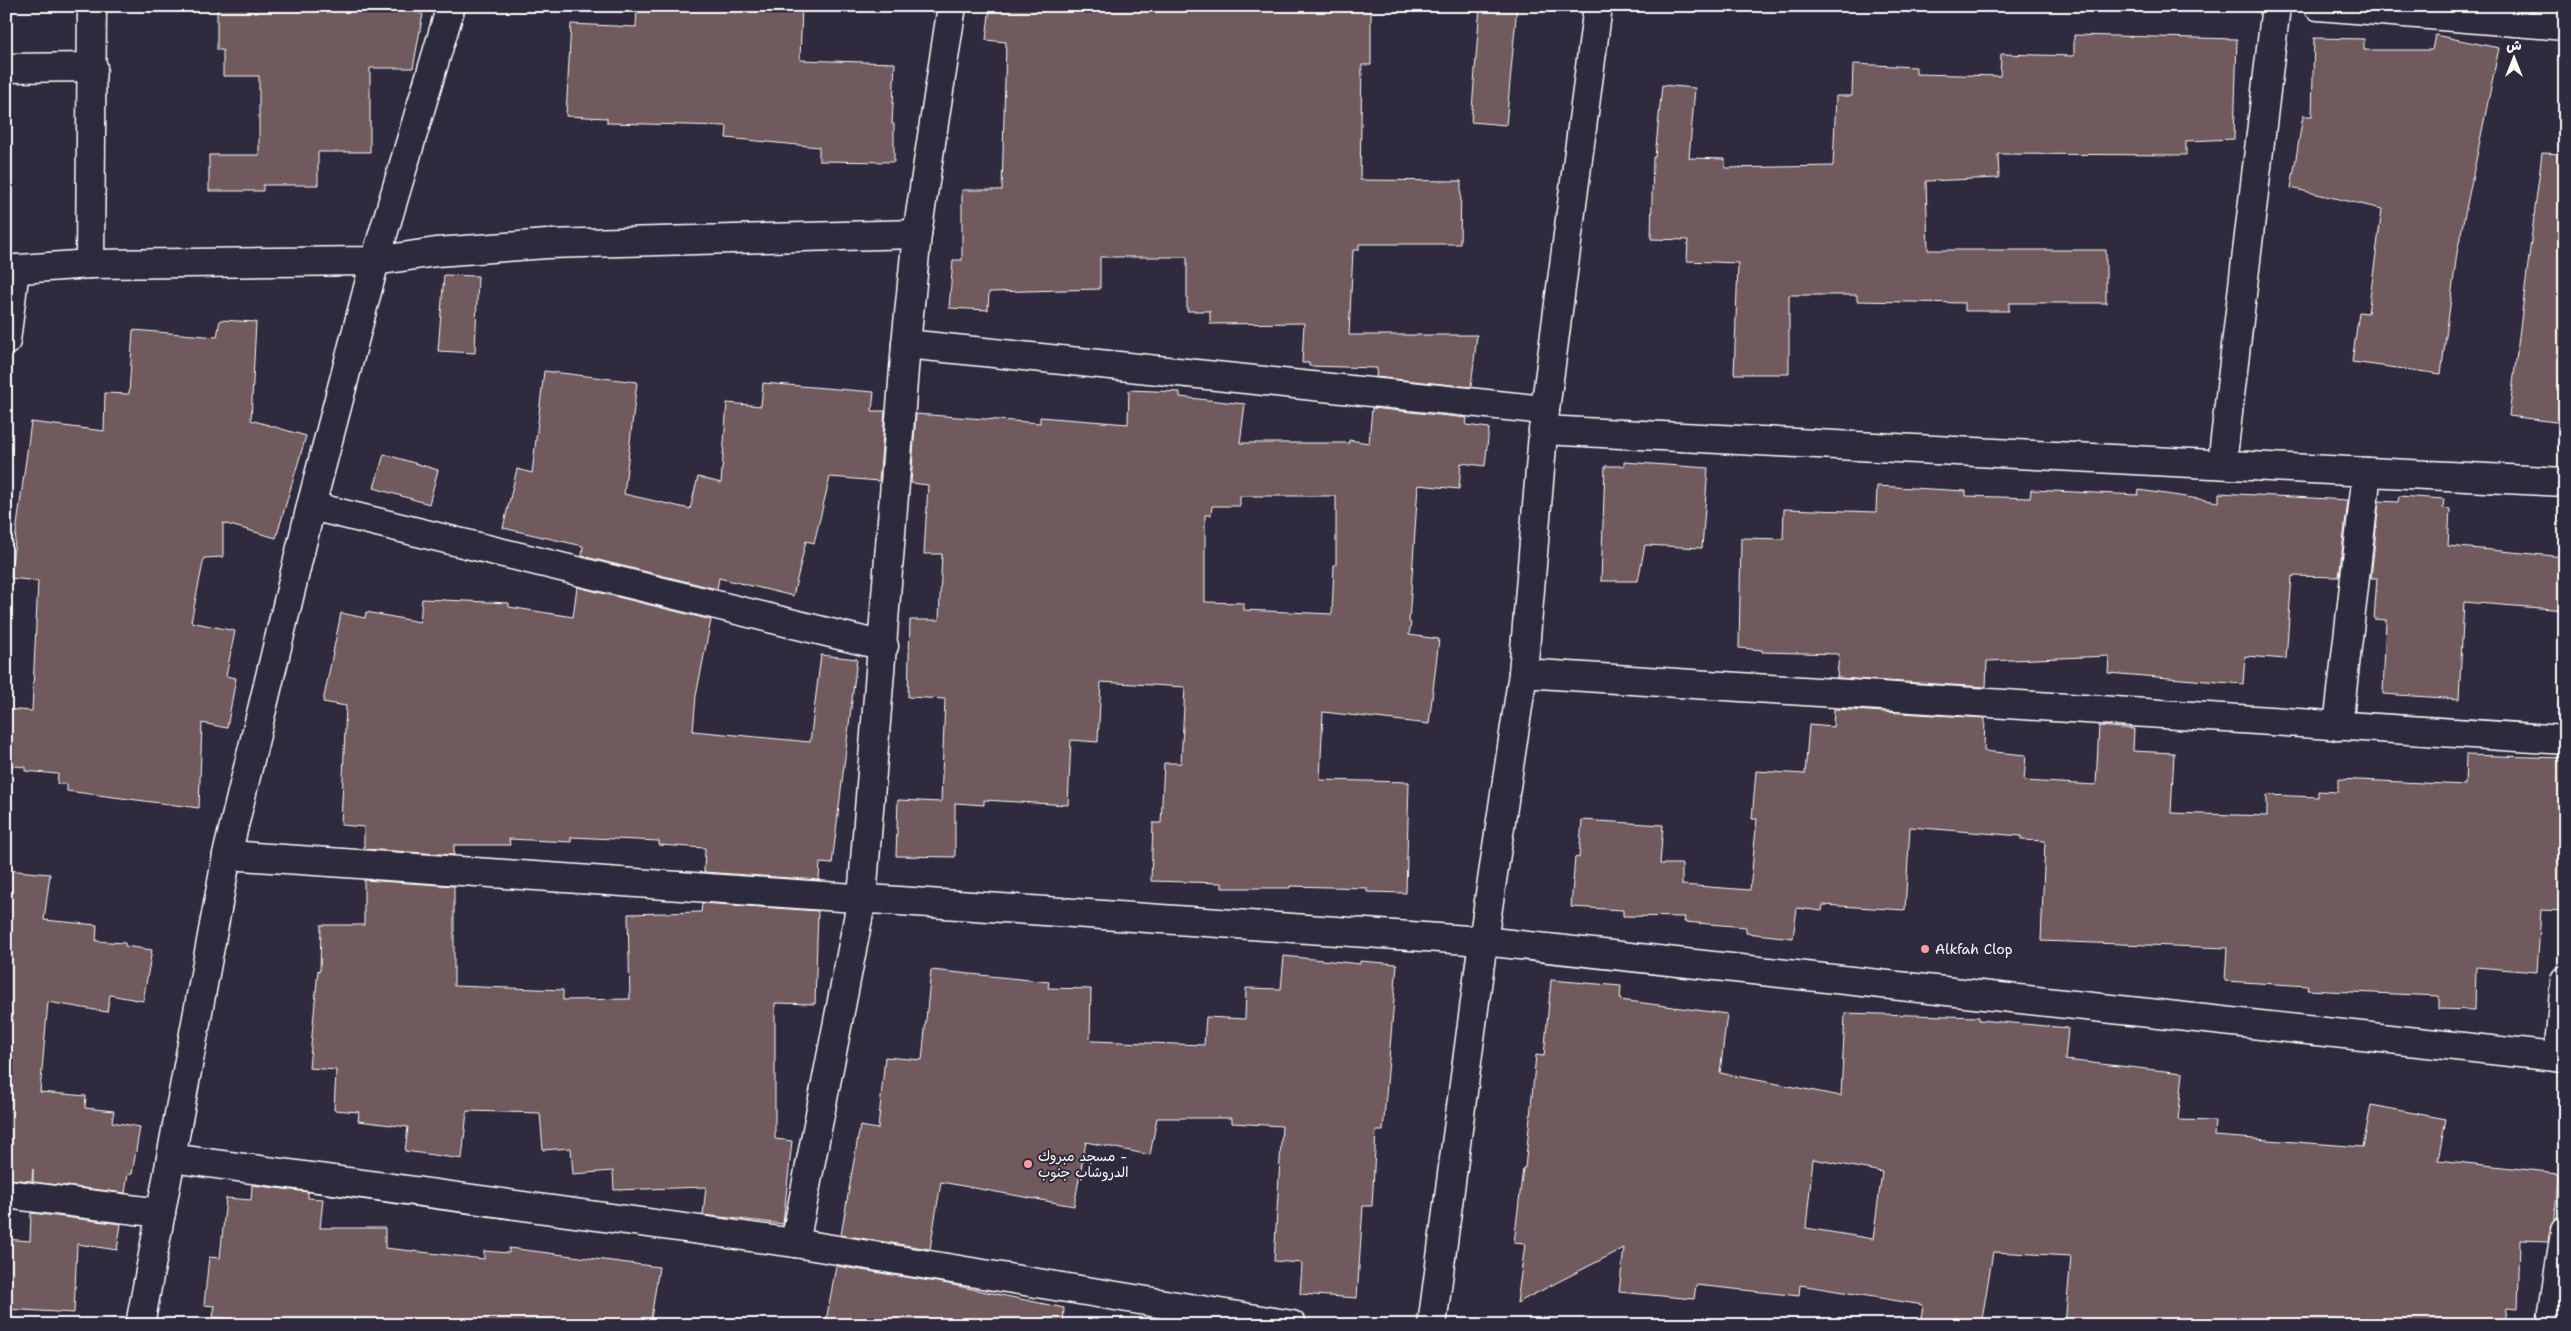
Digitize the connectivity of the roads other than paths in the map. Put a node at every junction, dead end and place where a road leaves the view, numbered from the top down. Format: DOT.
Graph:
graph roads {
  1 [pos="92,6"];
  2 [pos="451,6"];
  3 [pos="952,6"];
  4 [pos="1598,6"];
  5 [pos="2276,6"];
  6 [pos="2318,6"];
  7 [pos="2448,12"];
  8 [pos="2565,26"];
  9 [pos="92,67"];
  10 [pos="6,68"];
  11 [pos="917,234"];
  12 [pos="375,261"];
  13 [pos="90,264"];
  14 [pos="11,269"];
  15 [pos="6,341"];
  16 [pos="906,344"];
  17 [pos="1544,420"];
  18 [pos="2222,464"];
  19 [pos="2367,472"];
  20 [pos="2565,482"];
  21 [pos="310,506"];
  22 [pos="884,646"];
  23 [pos="1523,673"];
  24 [pos="2338,726"];
  25 [pos="2565,740"];
  26 [pos="227,855"];
  27 [pos="862,898"];
  28 [pos="1483,940"];
  29 [pos="2565,980"];
  30 [pos="2561,1058"];
  31 [pos="171,1158"];
  32 [pos="6,1194"];
  33 [pos="162,1214"];
  34 [pos="2565,1231"];
  35 [pos="795,1243"];
  36 [pos="140,1325"];
  37 [pos="1292,1325"];
  38 [pos="1432,1325"];
  39 [pos="2551,1325"];
  1 -- 9 [label="street"];
  2 -- 12 [label="street"];
  3 -- 11 [label="street"];
  4 -- 17 [label="street"];
  5 -- 18 [label="street"];
  6 -- 7 [label="street"];
  7 -- 8 [label="street"];
  9 -- 10 [label="street"];
  9 -- 13 [label="street"];
  11 -- 12 [label="street"];
  11 -- 16 [label="street"];
  12 -- 13 [label="street"];
  12 -- 21 [label="street"];
  13 -- 14 [label="street"];
  14 -- 15 [label="street"];
  16 -- 17 [label="street"];
  16 -- 22 [label="street"];
  17 -- 18 [label="street"];
  17 -- 23 [label="street"];
  18 -- 19 [label="street"];
  19 -- 20 [label="street"];
  19 -- 24 [label="street"];
  21 -- 22 [label="street"];
  21 -- 26 [label="street"];
  22 -- 27 [label="street"];
  23 -- 24 [label="street"];
  23 -- 28 [label="street"];
  24 -- 25 [label="street"];
  26 -- 27 [label="street"];
  26 -- 31 [label="street"];
  27 -- 28 [label="street"];
  27 -- 35 [label="street"];
  28 -- 30 [label="street"];
  28 -- 38 [label="street"];
  29 -- 30 [label="street"];
  31 -- 33 [label="street"];
  31 -- 35 [label="street"];
  32 -- 33 [label="street"];
  33 -- 36 [label="street"];
  34 -- 39 [label="street"];
  35 -- 37 [label="street"];
}
